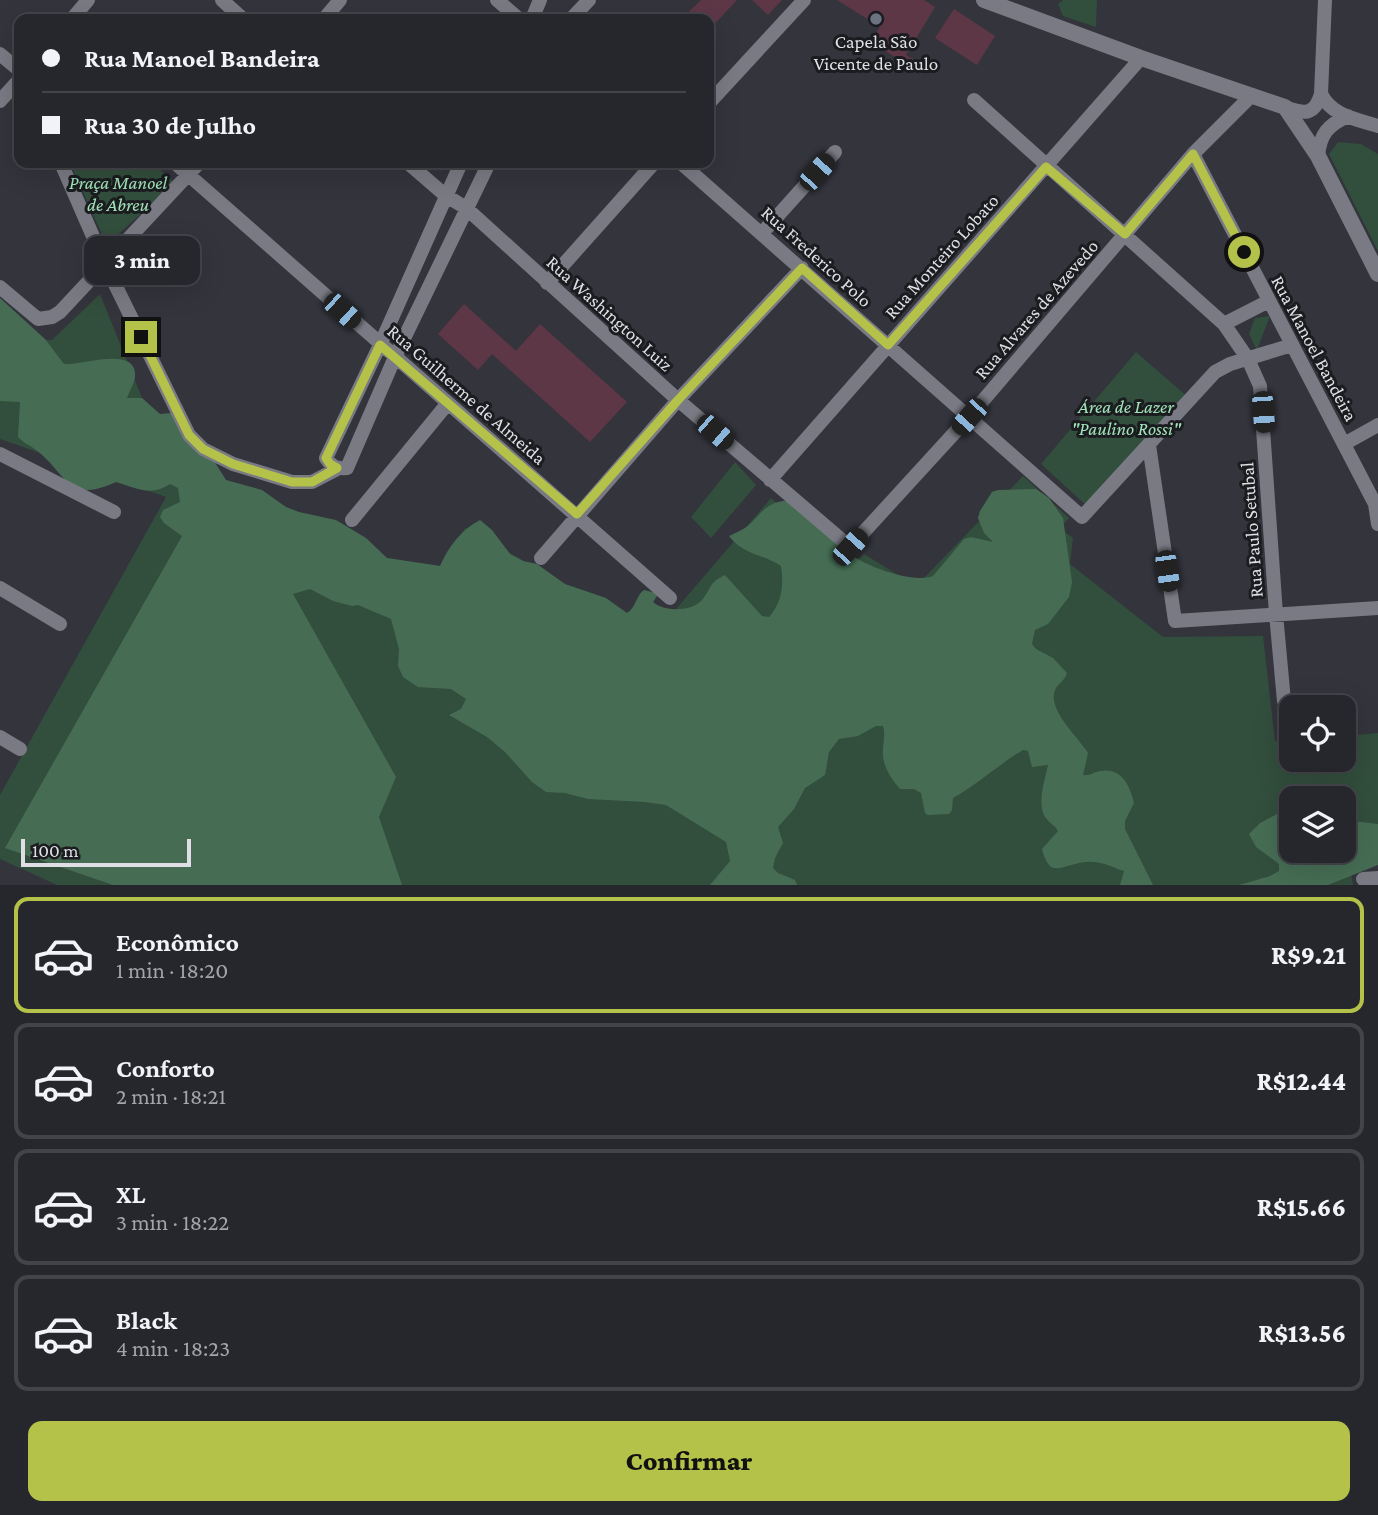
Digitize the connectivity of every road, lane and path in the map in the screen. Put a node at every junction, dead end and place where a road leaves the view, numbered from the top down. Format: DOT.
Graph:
graph roads {
  1 [pos="88,0"];
  2 [pos="222,0"];
  3 [pos="340,0"];
  4 [pos="497,0"];
  5 [pos="589,0"];
  6 [pos="804,0"];
  7 [pos="984,0"];
  8 [pos="1325,0"];
  9 [pos="76,14"];
  10 [pos="237,14"];
  11 [pos="328,14"];
  12 [pos="513,14"];
  13 [pos="576,14"];
  14 [pos="0,54"];
  15 [pos="1140,58"];
  16 [pos="14,66"];
  17 [pos="14,86"];
  18 [pos="1321,94"];
  19 [pos="1252,95"];
  20 [pos="714,98"];
  21 [pos="974,100"];
  22 [pos="0,101"];
  23 [pos="1285,107"];
  24 [pos="1348,116"];
  25 [pos="1378,126"];
  26 [pos="835,152"];
  27 [pos="1193,154"];
  28 [pos="1318,156"];
  29 [pos="1046,167"];
  30 [pos="63,168"];
  31 [pos="181,168"];
  32 [pos="194,168"];
  33 [pos="414,168"];
  34 [pos="458,168"];
  35 [pos="486,168"];
  36 [pos="650,168"];
  37 [pos="687,168"];
  38 [pos="188,174"];
  39 [pos="445,195"];
  40 [pos="466,208"];
  41 [pos="763,232"];
  42 [pos="1125,234"];
  43 [pos="105,264"];
  44 [pos="802,268"];
  45 [pos="1378,274"];
  46 [pos="547,283"];
  47 [pos="0,286"];
  48 [pos="1269,301"];
  49 [pos="1224,324"];
  50 [pos="380,345"];
  51 [pos="888,345"];
  52 [pos="1292,345"];
  53 [pos="395,357"];
  54 [pos="1248,359"];
  55 [pos="678,400"];
  56 [pos="449,403"];
  57 [pos="969,417"];
  58 [pos="1378,425"];
  59 [pos="1344,444"];
  60 [pos="1149,446"];
  61 [pos="0,454"];
  62 [pos="342,468"];
  63 [pos="770,480"];
  64 [pos="114,512"];
  65 [pos="577,514"];
  66 [pos="352,520"];
  67 [pos="1378,524"];
  68 [pos="850,547"];
  69 [pos="541,558"];
  70 [pos="0,588"];
  71 [pos="670,598"];
  72 [pos="1378,608"];
  73 [pos="1276,614"];
  74 [pos="60,624"];
  75 [pos="1283,695"];
  76 [pos="0,737"];
  77 [pos="20,749"];
  78 [pos="1378,878"];
  79 [pos="1363,879"];
  1 -- 9 [label="street"];
  2 -- 10 [label="street"];
  3 -- 11 [label="street"];
  4 -- 12 [label="street"];
  5 -- 13 [label="street"];
  6 -- 20 [label="street"];
  7 -- 15 [label="street"];
  8 -- 18 [label="street"];
  14 -- 16 [label="street"];
  15 -- 19 [label="street"];
  15 -- 29 [label="street, Rua Monteiro Lobato"];
  17 -- 22 [label="street"];
  18 -- 23 [label="street"];
  18 -- 24 [label="street"];
  19 -- 23 [label="street"];
  19 -- 27 [label="street, Rua Alvares de Azevedo"];
  21 -- 29 [label="street, Rua Paulo Setubal"];
  23 -- 28 [label="street"];
  24 -- 25 [label="street"];
  24 -- 28 [label="street"];
  26 -- 41 [label="street"];
  27 -- 42 [label="street, Rua Alvares de Azevedo"];
  27 -- 48 [label="street, Rua Manoel Bandeira"];
  28 -- 45 [label="street"];
  29 -- 42 [label="street, Rua Paulo Setubal"];
  29 -- 51 [label="street, Rua Monteiro Lobato"];
  30 -- 43 [label="street"];
  31 -- 38 [label="street, Rua Guilherme de Almeida"];
  32 -- 38 [label="street"];
  33 -- 39 [label="street, Rua Washington Luiz"];
  34 -- 39 [label="street"];
  35 -- 40 [label="street"];
  36 -- 46 [label="street"];
  37 -- 41 [label="street, Rua Frederico Polo"];
  38 -- 43 [label="street"];
  38 -- 50 [label="street, Rua Guilherme de Almeida"];
  39 -- 40 [label="street, Rua Washington Luiz"];
  39 -- 50 [label="street"];
  40 -- 46 [label="street, Rua Washington Luiz"];
  40 -- 53 [label="street"];
  41 -- 44 [label="street, Rua Frederico Polo"];
  42 -- 49 [label="street, Rua Paulo Setubal"];
  42 -- 57 [label="street, Rua Alvares de Azevedo"];
  43 -- 47 [label="street"];
  43 -- 62 [label="street"];
  44 -- 51 [label="street, Rua Frederico Polo"];
  44 -- 55 [label="street"];
  46 -- 55 [label="street, Rua Washington Luiz"];
  48 -- 49 [label="street"];
  48 -- 52 [label="street, Rua Manoel Bandeira"];
  49 -- 54 [label="street, Rua Paulo Setubal"];
  50 -- 53 [label="street, Rua Guilherme de Almeida"];
  50 -- 62 [label="street"];
  51 -- 57 [label="street, Rua Frederico Polo"];
  51 -- 63 [label="street, Rua Monteiro Lobato"];
  52 -- 54 [label="street"];
  52 -- 59 [label="street, Rua Manoel Bandeira"];
  53 -- 56 [label="street, Rua Guilherme de Almeida"];
  53 -- 62 [label="street"];
  54 -- 60 [label="street"];
  54 -- 73 [label="street, Rua Paulo Setubal"];
  55 -- 63 [label="street, Rua Washington Luiz"];
  55 -- 65 [label="street"];
  56 -- 65 [label="street, Rua Guilherme de Almeida"];
  56 -- 66 [label="street"];
  57 -- 60 [label="street, Rua Frederico Polo"];
  57 -- 68 [label="street, Rua Alvares de Azevedo"];
  58 -- 59 [label="street"];
  59 -- 67 [label="street, Rua Manoel Bandeira"];
  60 -- 73 [label="street"];
  61 -- 64 [label="street"];
  63 -- 68 [label="street, Rua Washington Luiz"];
  65 -- 69 [label="street"];
  65 -- 71 [label="street, Rua Guilherme de Almeida"];
  70 -- 74 [label="street"];
  72 -- 73 [label="street"];
  73 -- 75 [label="street, Rua Paulo Setubal"];
  76 -- 77 [label="street"];
  78 -- 79 [label="street"];
}
